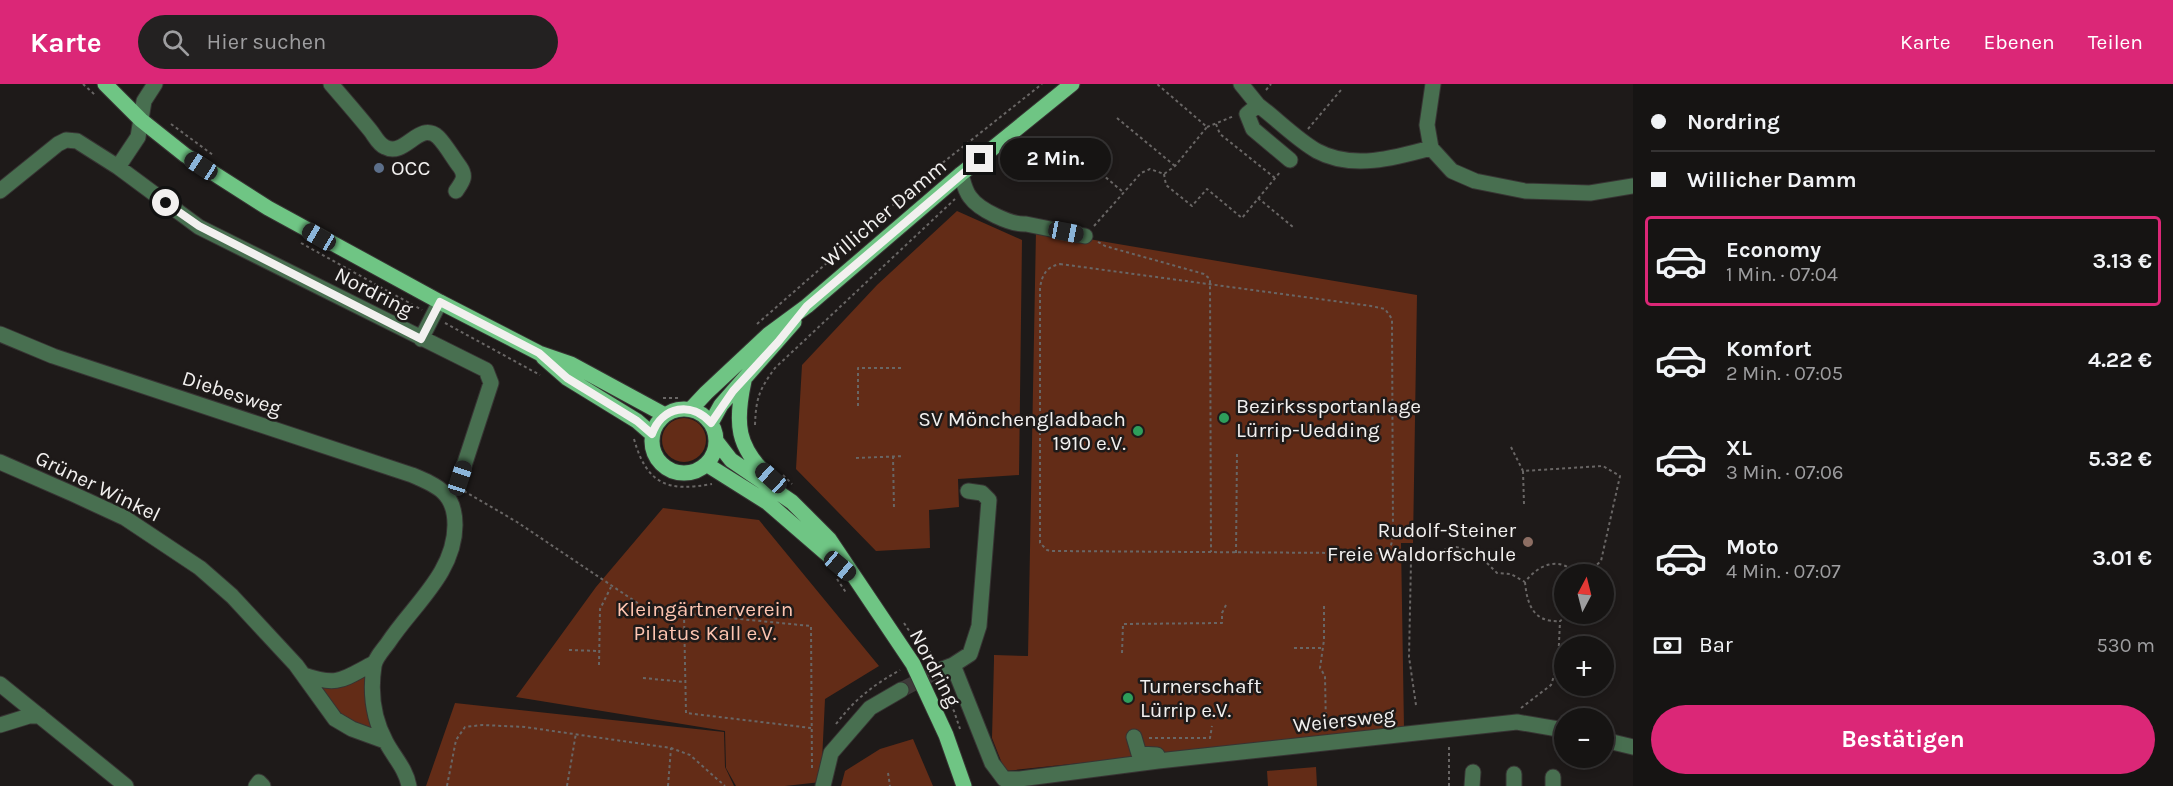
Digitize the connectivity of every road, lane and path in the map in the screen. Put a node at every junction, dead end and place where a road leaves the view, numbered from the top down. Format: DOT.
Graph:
graph roads {
  1 [pos="105,84"];
  2 [pos="154,84"];
  3 [pos="331,84"];
  4 [pos="1042,84"];
  5 [pos="1072,84"];
  6 [pos="1157,84"];
  7 [pos="1241,84"];
  8 [pos="1431,85"];
  9 [pos="1341,90"];
  10 [pos="1253,110"];
  11 [pos="1117,118"];
  12 [pos="141,120"];
  13 [pos="167,122"];
  14 [pos="1216,124"];
  15 [pos="1207,127"];
  16 [pos="1301,138"];
  17 [pos="1431,148"];
  18 [pos="218,158"];
  19 [pos="1083,158"];
  20 [pos="1290,160"];
  21 [pos="1175,166"];
  22 [pos="118,167"];
  23 [pos="961,174"];
  24 [pos="1164,174"];
  25 [pos="1275,178"];
  26 [pos="1633,186"];
  27 [pos="966,189"];
  28 [pos="0,191"];
  29 [pos="456,191"];
  30 [pos="1123,192"];
  31 [pos="1258,198"];
  32 [pos="1293,227"];
  33 [pos="1085,236"];
  34 [pos="1211,284"];
  35 [pos="807,306"];
  36 [pos="436,309"];
  37 [pos="752,330"];
  38 [pos="0,334"];
  39 [pos="421,339"];
  40 [pos="539,353"];
  41 [pos="903,368"];
  42 [pos="744,377"];
  43 [pos="547,378"];
  44 [pos="662,398"];
  45 [pos="691,401"];
  46 [pos="858,406"];
  47 [pos="665,415"];
  48 [pos="711,423"];
  49 [pos="755,428"];
  50 [pos="652,434"];
  51 [pos="634,439"];
  52 [pos="717,442"];
  53 [pos="1511,447"];
  54 [pos="1237,451"];
  55 [pos="893,456"];
  56 [pos="904,456"];
  57 [pos="856,458"];
  58 [pos="0,462"];
  59 [pos="706,464"];
  60 [pos="1523,471"];
  61 [pos="713,484"];
  62 [pos="454,487"];
  63 [pos="968,491"];
  64 [pos="792,502"];
  65 [pos="1524,504"];
  66 [pos="894,509"];
  67 [pos="1211,552"];
  68 [pos="1236,552"];
  69 [pos="1597,564"];
  70 [pos="1554,565"];
  71 [pos="833,575"];
  72 [pos="854,577"];
  73 [pos="1525,582"];
  74 [pos="611,586"];
  75 [pos="853,601"];
  76 [pos="1226,605"];
  77 [pos="1324,606"];
  78 [pos="684,614"];
  79 [pos="1554,622"];
  80 [pos="1560,624"];
  81 [pos="1294,648"];
  82 [pos="1323,648"];
  83 [pos="569,650"];
  84 [pos="599,651"];
  85 [pos="1122,652"];
  86 [pos="896,662"];
  87 [pos="374,663"];
  88 [pos="598,665"];
  89 [pos="900,670"];
  90 [pos="304,675"];
  91 [pos="643,678"];
  92 [pos="686,682"];
  93 [pos="1,686"];
  94 [pos="901,690"];
  95 [pos="1416,705"];
  96 [pos="1519,709"];
  97 [pos="40,716"];
  98 [pos="0,725"];
  99 [pos="1212,726"];
  100 [pos="812,728"];
  101 [pos="1554,728"];
  102 [pos="1449,730"];
  103 [pos="576,733"];
  104 [pos="1134,737"];
  105 [pos="385,741"];
  106 [pos="1614,742"];
  107 [pos="1326,743"];
  108 [pos="1633,747"];
  109 [pos="671,748"];
  110 [pos="1169,760"];
  111 [pos="812,771"];
  112 [pos="888,773"];
  113 [pos="126,786"];
  114 [pos="256,786"];
  115 [pos="263,786"];
  116 [pos="409,786"];
  117 [pos="447,786"];
  118 [pos="567,786"];
  119 [pos="668,786"];
  120 [pos="725,786"];
  121 [pos="823,786"];
  122 [pos="890,786"];
  123 [pos="964,786"];
  124 [pos="1449,786"];
  1 -- 12 [label="main road, Nordring"];
  2 -- 12 [label="street"];
  3 -- 29 [label="street"];
  4 -- 37 [label="path"];
  5 -- 23 [label="main road, Willicher Damm"];
  6 -- 15 [label="path"];
  7 -- 10 [label="street"];
  8 -- 17 [label="street"];
  9 -- 16 [label="path"];
  10 -- 14 [label="path"];
  10 -- 16 [label="street"];
  10 -- 20 [label="street"];
  11 -- 21 [label="path"];
  12 -- 22 [label="street"];
  12 -- 36 [label="main road, Nordring"];
  13 -- 18 [label="path"];
  14 -- 15 [label="path"];
  14 -- 25 [label="path"];
  15 -- 21 [label="path"];
  16 -- 17 [label="street"];
  17 -- 26 [label="street"];
  19 -- 30 [label="path"];
  20 -- 25 [label="path"];
  21 -- 24 [label="path"];
  22 -- 28 [label="street, Nordring"];
  22 -- 39 [label="street, Nordring"];
  23 -- 27 [label="street"];
  23 -- 35 [label="main road, Willicher Damm"];
  24 -- 30 [label="path"];
  24 -- 31 [label="path"];
  25 -- 31 [label="path"];
  27 -- 33 [label="street"];
  27 -- 49 [label="path"];
  30 -- 33 [label="path"];
  31 -- 32 [label="path"];
  33 -- 34 [label="path"];
  34 -- 67 [label="path"];
  34 -- 67 [label="path"];
  34 -- 68 [label="path"];
  35 -- 42 [label="main road, Willicher Damm"];
  35 -- 45 [label="main road, Willicher Damm"];
  36 -- 39 [label="street"];
  36 -- 40 [label="main road, Nordring"];
  36 -- 43 [label="path"];
  38 -- 62 [label="street, Diebesweg"];
  39 -- 62 [label="street, Nordring"];
  40 -- 47 [label="main road, Nordring"];
  40 -- 50 [label="main road, Nordring"];
  41 -- 46 [label="path"];
  42 -- 48 [label="main road, Willicher Damm"];
  42 -- 64 [label="main road"];
  44 -- 45 [label="path"];
  45 -- 47 [label="main road"];
  45 -- 48 [label="main road"];
  47 -- 50 [label="main road"];
  48 -- 52 [label="main road"];
  50 -- 59 [label="main road"];
  51 -- 61 [label="path"];
  52 -- 59 [label="main road"];
  52 -- 64 [label="main road, Nordring"];
  53 -- 60 [label="path"];
  54 -- 68 [label="path"];
  55 -- 56 [label="path"];
  55 -- 57 [label="path"];
  55 -- 66 [label="path"];
  58 -- 90 [label="street, Grüner Winkel"];
  59 -- 72 [label="main road, Nordring"];
  60 -- 65 [label="path"];
  60 -- 69 [label="path"];
  62 -- 74 [label="path"];
  62 -- 87 [label="street"];
  63 -- 110 [label="street, Weiersweg"];
  64 -- 72 [label="main road, Nordring"];
  67 -- 68 [label="path"];
  70 -- 73 [label="path"];
  71 -- 75 [label="path"];
  72 -- 123 [label="main road, Nordring"];
  73 -- 79 [label="path"];
  73 -- 95 [label="path"];
  74 -- 78 [label="path"];
  74 -- 84 [label="path"];
  76 -- 85 [label="path"];
  77 -- 82 [label="path"];
  78 -- 92 [label="path"];
  78 -- 100 [label="path"];
  80 -- 96 [label="path"];
  81 -- 82 [label="path"];
  82 -- 107 [label="path"];
  83 -- 84 [label="path"];
  84 -- 88 [label="path"];
  86 -- 89 [label="path"];
  87 -- 90 [label="street"];
  87 -- 105 [label="street"];
  90 -- 105 [label="street, Grüner Winkel"];
  91 -- 92 [label="path"];
  92 -- 100 [label="path"];
  93 -- 97 [label="street"];
  94 -- 121 [label="street"];
  97 -- 98 [label="street"];
  97 -- 113 [label="street"];
  99 -- 104 [label="path"];
  100 -- 111 [label="path"];
  101 -- 102 [label="street, Weiersweg"];
  102 -- 107 [label="street, Weiersweg"];
  102 -- 124 [label="path"];
  103 -- 109 [label="path"];
  103 -- 117 [label="path"];
  103 -- 118 [label="path"];
  104 -- 110 [label="street"];
  105 -- 116 [label="street"];
  106 -- 108 [label="street"];
  107 -- 110 [label="street, Weiersweg"];
  109 -- 119 [label="path"];
  109 -- 120 [label="path"];
  112 -- 122 [label="path"];
  114 -- 115 [label="street"];
}
